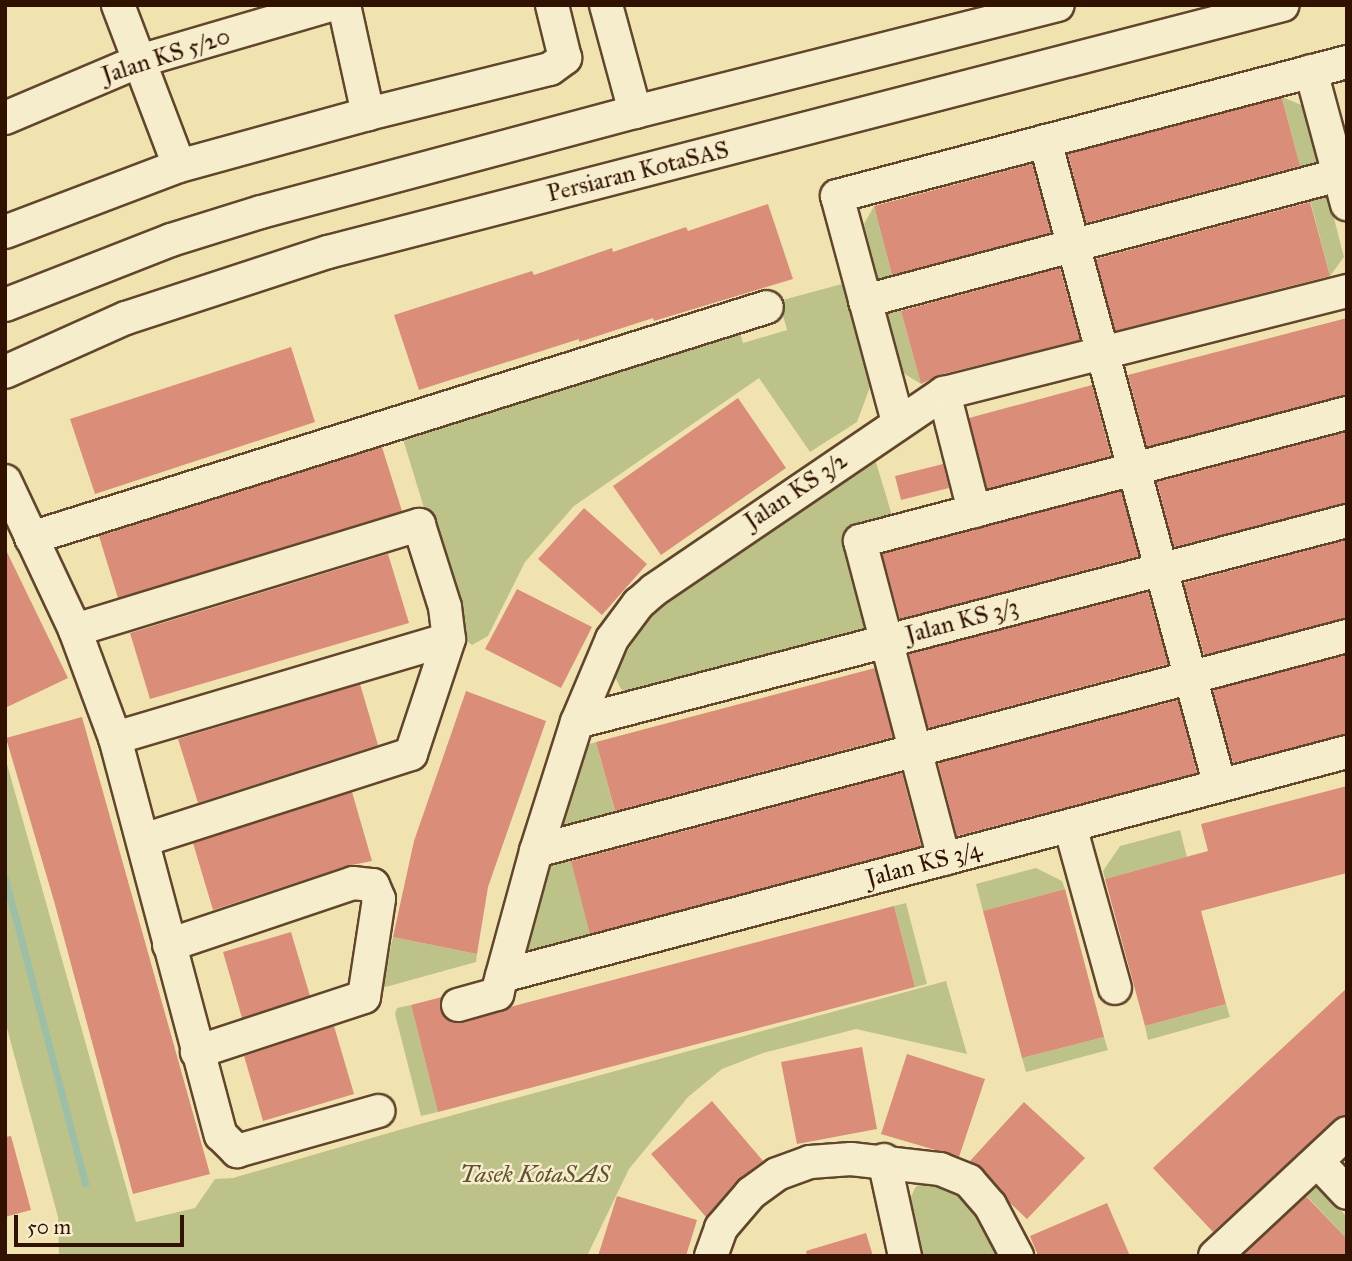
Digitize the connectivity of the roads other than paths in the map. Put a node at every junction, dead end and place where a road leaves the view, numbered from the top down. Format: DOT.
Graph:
graph roads {
  1 [pos="118,5"];
  2 [pos="331,5"];
  3 [pos="344,5"];
  4 [pos="552,5"];
  5 [pos="606,5"];
  6 [pos="1058,5"];
  7 [pos="1283,5"];
  8 [pos="139,61"];
  9 [pos="1347,62"];
  10 [pos="1311,71"];
  11 [pos="635,112"];
  12 [pos="368,114"];
  13 [pos="5,118"];
  14 [pos="1045,141"];
  15 [pos="179,166"];
  16 [pos="1344,184"];
  17 [pos="5,232"];
  18 [pos="1074,246"];
  19 [pos="1347,291"];
  20 [pos="865,301"];
  21 [pos="5,305"];
  22 [pos="767,307"];
  23 [pos="1103,353"];
  24 [pos="5,372"];
  25 [pos="944,393"];
  26 [pos="1347,413"];
  27 [pos="898,422"];
  28 [pos="1134,469"];
  29 [pos="5,481"];
  30 [pos="974,511"];
  31 [pos="1347,521"];
  32 [pos="31,538"];
  33 [pos="1162,569"];
  34 [pos="75,630"];
  35 [pos="1347,636"];
  36 [pos="449,639"];
  37 [pos="886,641"];
  38 [pos="1190,678"];
  39 [pos="577,722"];
  40 [pos="116,738"];
  41 [pos="916,750"];
  42 [pos="1347,752"];
  43 [pos="1220,786"];
  44 [pos="1070,826"];
  45 [pos="143,840"];
  46 [pos="536,851"];
  47 [pos="944,859"];
  48 [pos="169,945"];
  49 [pos="502,975"];
  50 [pos="1115,988"];
  51 [pos="458,1005"];
  52 [pos="197,1052"];
  53 [pos="378,1111"];
  54 [pos="1347,1133"];
  55 [pos="884,1160"];
  56 [pos="1318,1162"];
  57 [pos="1347,1193"];
  58 [pos="711,1256"];
  59 [pos="905,1256"];
  60 [pos="1017,1256"];
  61 [pos="1214,1256"];
  1 -- 8 [label="street"];
  2 -- 8 [label="street, Jalan KS 5/20"];
  3 -- 12 [label="street"];
  4 -- 12 [label="street"];
  5 -- 11 [label="street"];
  6 -- 11 [label="street"];
  7 -- 24 [label="street, Persiaran KotaSAS"];
  8 -- 13 [label="street, Jalan KS 5/20"];
  8 -- 15 [label="street"];
  9 -- 10 [label="street"];
  10 -- 14 [label="street"];
  10 -- 16 [label="street"];
  11 -- 21 [label="street"];
  12 -- 15 [label="street"];
  14 -- 18 [label="street"];
  14 -- 20 [label="street"];
  15 -- 17 [label="street"];
  16 -- 18 [label="street"];
  18 -- 20 [label="street"];
  18 -- 23 [label="street"];
  19 -- 23 [label="street, Jalan KS 3/2"];
  20 -- 27 [label="street"];
  22 -- 32 [label="street"];
  23 -- 25 [label="street, Jalan KS 3/2"];
  23 -- 28 [label="street"];
  25 -- 27 [label="street, Jalan KS 3/2"];
  25 -- 30 [label="street"];
  26 -- 28 [label="street"];
  27 -- 39 [label="street, Jalan KS 3/2"];
  28 -- 30 [label="street"];
  28 -- 33 [label="street"];
  29 -- 32 [label="street"];
  30 -- 37 [label="street"];
  31 -- 33 [label="street, Jalan KS 3/3"];
  32 -- 34 [label="street"];
  33 -- 37 [label="street, Jalan KS 3/3"];
  33 -- 38 [label="street"];
  34 -- 36 [label="street"];
  34 -- 40 [label="street"];
  35 -- 38 [label="street"];
  36 -- 40 [label="street"];
  36 -- 45 [label="street"];
  37 -- 39 [label="street, Jalan KS 3/3"];
  37 -- 41 [label="street"];
  38 -- 41 [label="street"];
  38 -- 43 [label="street"];
  39 -- 46 [label="street, Jalan KS 3/2"];
  40 -- 45 [label="street"];
  41 -- 46 [label="street"];
  41 -- 47 [label="street"];
  42 -- 43 [label="street, Jalan KS 3/4"];
  43 -- 44 [label="street, Jalan KS 3/4"];
  44 -- 47 [label="street, Jalan KS 3/4"];
  44 -- 50 [label="street"];
  45 -- 48 [label="street"];
  46 -- 49 [label="street, Jalan KS 3/2"];
  47 -- 49 [label="street, Jalan KS 3/4"];
  48 -- 52 [label="street"];
  48 -- 52 [label="street"];
  49 -- 51 [label="street"];
  52 -- 53 [label="street"];
  54 -- 56 [label="street"];
  55 -- 58 [label="street"];
  55 -- 59 [label="street"];
  55 -- 60 [label="street"];
  56 -- 57 [label="street"];
  56 -- 61 [label="street"];
}
